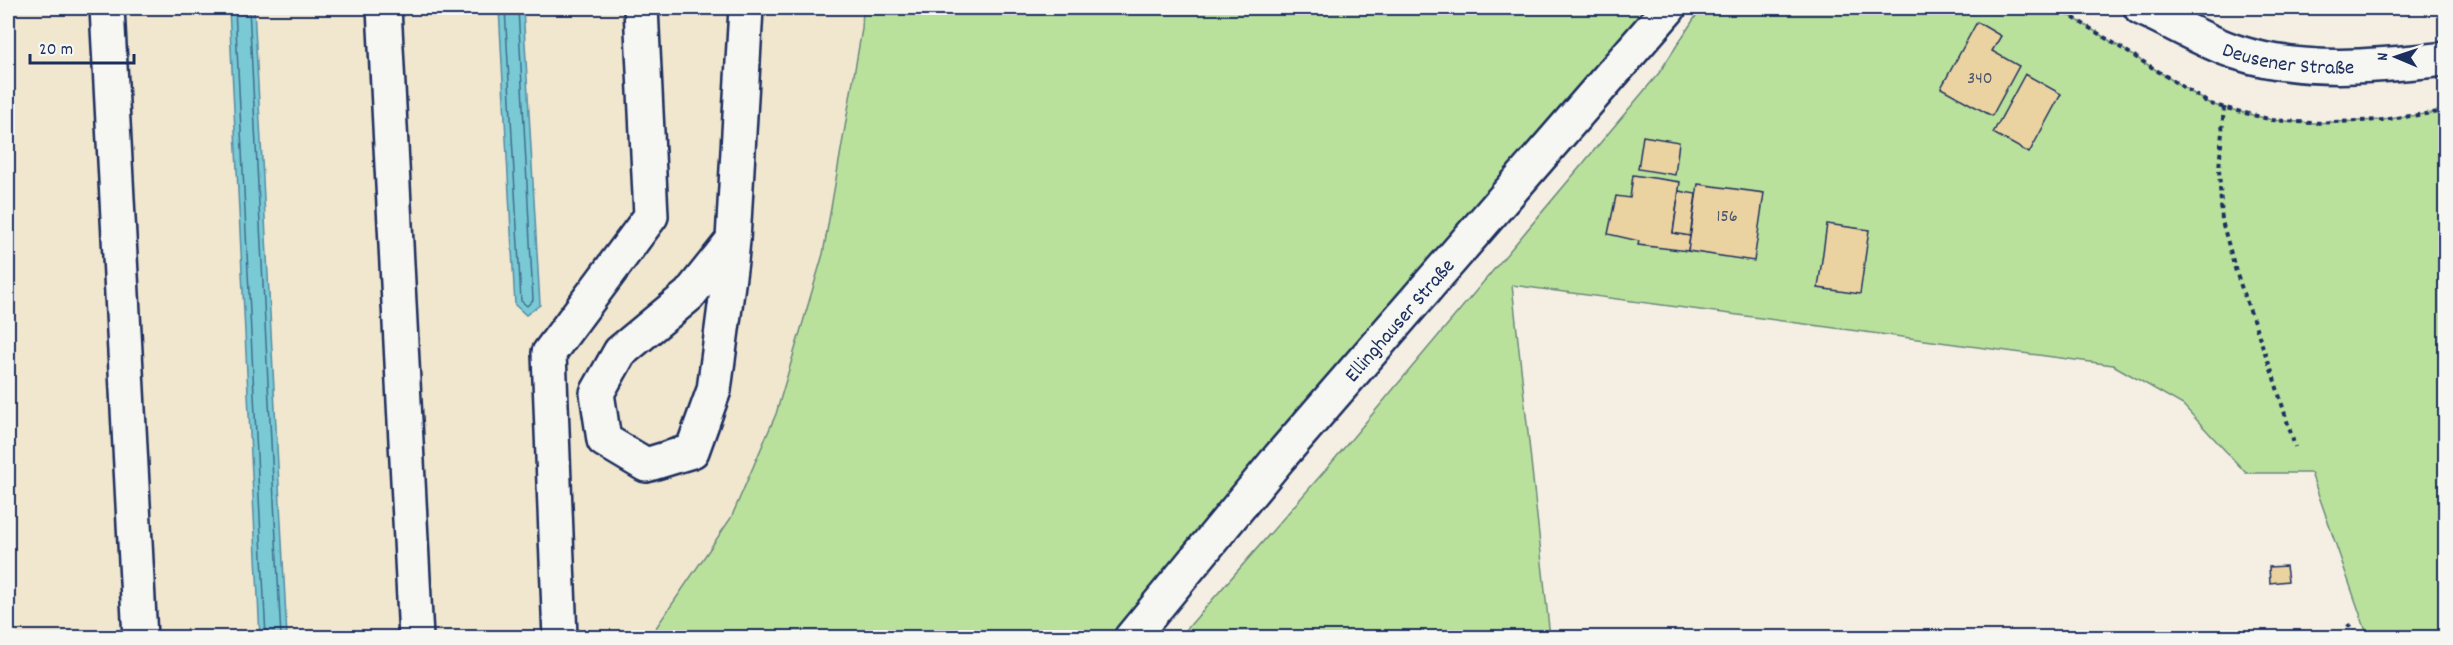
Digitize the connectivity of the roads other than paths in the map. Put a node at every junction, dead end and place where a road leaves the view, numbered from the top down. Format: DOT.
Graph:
graph roads {
  1 [pos="106,8"];
  2 [pos="384,8"];
  3 [pos="641,8"];
  4 [pos="746,8"];
  5 [pos="1670,8"];
  6 [pos="2141,8"];
  7 [pos="2445,59"];
  8 [pos="733,240"];
  9 [pos="140,638"];
  10 [pos="416,638"];
  11 [pos="560,638"];
  12 [pos="1131,638"];
  1 -- 9 [label="main road"];
  2 -- 10 [label="main road"];
  3 -- 11 [label="main road"];
  4 -- 8 [label="main road"];
  5 -- 12 [label="main road, Ellinghauser Straße"];
  6 -- 7 [label="main road, Deusener Straße"];
  8 -- 8 [label="main road"];
}
